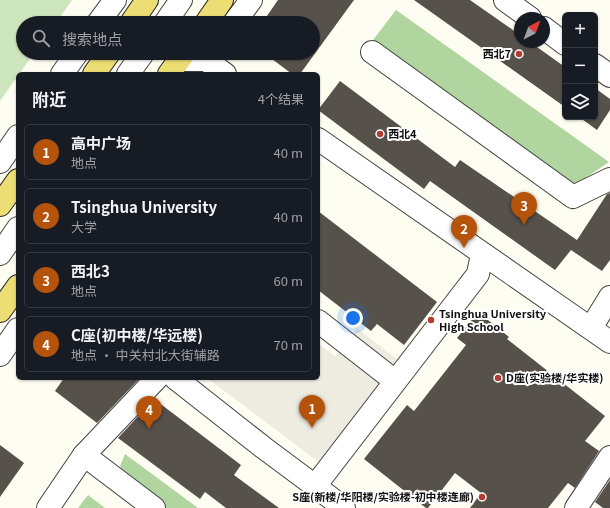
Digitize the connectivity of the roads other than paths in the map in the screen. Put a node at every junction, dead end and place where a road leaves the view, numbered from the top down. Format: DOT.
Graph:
graph roads {
  1 [pos="114,0"];
  2 [pos="147,0"];
  3 [pos="182,0"];
  4 [pos="222,0"];
  5 [pos="251,0"];
  6 [pos="505,0"];
  7 [pos="522,12"];
  8 [pos="103,16"];
  9 [pos="135,16"];
  10 [pos="170,16"];
  11 [pos="211,16"];
  12 [pos="239,16"];
  13 [pos="550,33"];
  14 [pos="562,42"];
  15 [pos="372,52"];
  16 [pos="72,60"];
  17 [pos="104,60"];
  18 [pos="138,60"];
  19 [pos="178,62"];
  20 [pos="205,62"];
  21 [pos="598,67"];
  22 [pos="63,72"];
  23 [pos="95,72"];
  24 [pos="129,72"];
  25 [pos="222,72"];
  26 [pos="610,76"];
  27 [pos="16,139"];
  28 [pos="320,140"];
  29 [pos="0,162"];
  30 [pos="610,179"];
  31 [pos="16,183"];
  32 [pos="0,205"];
  33 [pos="16,231"];
  34 [pos="0,254"];
  35 [pos="482,254"];
  36 [pos="16,289"];
  37 [pos="610,297"];
  38 [pos="0,311"];
  39 [pos="320,323"];
  40 [pos="590,328"];
  41 [pos="16,332"];
  42 [pos="610,342"];
  43 [pos="0,355"];
  44 [pos="156,380"];
  45 [pos="178,380"];
  46 [pos="395,380"];
  47 [pos="84,455"];
  48 [pos="610,457"];
  49 [pos="315,486"];
  50 [pos="48,508"];
  51 [pos="154,508"];
  52 [pos="344,508"];
  53 [pos="576,508"];
  1 -- 8 [label="street"];
  2 -- 9 [label="main road"];
  3 -- 10 [label="street"];
  4 -- 11 [label="main road"];
  5 -- 12 [label="street"];
  6 -- 7 [label="street"];
  13 -- 14 [label="street"];
  15 -- 30 [label="street"];
  16 -- 22 [label="street"];
  17 -- 23 [label="main road"];
  18 -- 24 [label="street"];
  19 -- 20 [label="street"];
  20 -- 25 [label="street"];
  21 -- 26 [label="street"];
  27 -- 29 [label="street"];
  28 -- 35 [label="street"];
  31 -- 32 [label="main road"];
  33 -- 34 [label="street"];
  35 -- 40 [label="street"];
  35 -- 46 [label="street"];
  36 -- 38 [label="main road"];
  37 -- 40 [label="street"];
  39 -- 46 [label="street"];
  40 -- 42 [label="street"];
  41 -- 43 [label="street"];
  44 -- 47 [label="street"];
  45 -- 49 [label="street"];
  46 -- 49 [label="street"];
  47 -- 50 [label="street"];
  47 -- 51 [label="street"];
  48 -- 53 [label="street"];
  49 -- 52 [label="street"];
}
